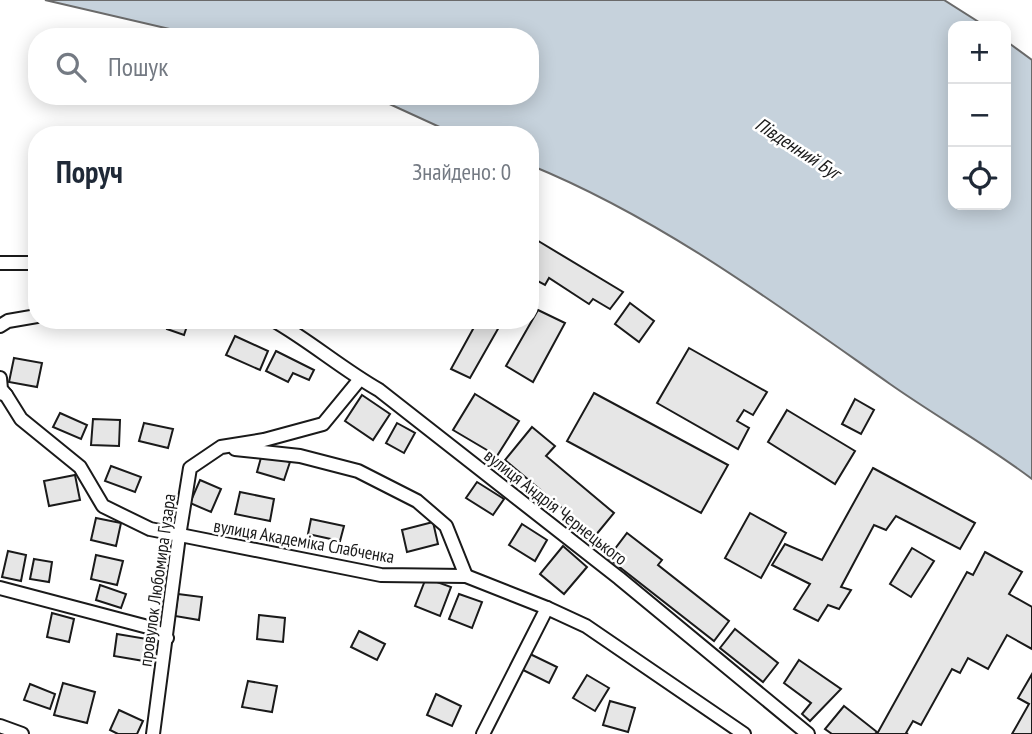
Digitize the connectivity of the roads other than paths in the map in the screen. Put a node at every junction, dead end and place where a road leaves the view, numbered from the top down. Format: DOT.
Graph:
graph roads {
  1 [pos="0,263"];
  2 [pos="28,263"];
  3 [pos="28,318"];
  4 [pos="0,326"];
  5 [pos="289,329"];
  6 [pos="0,379"];
  7 [pos="359,379"];
  8 [pos="3,394"];
  9 [pos="221,447"];
  10 [pos="178,536"];
  11 [pos="466,576"];
  12 [pos="0,589"];
  13 [pos="547,608"];
  14 [pos="167,638"];
  15 [pos="0,726"];
  16 [pos="22,734"];
  17 [pos="153,734"];
  18 [pos="483,734"];
  19 [pos="744,734"];
  20 [pos="808,734"];
  1 -- 2 [label="street"];
  3 -- 4 [label="street"];
  5 -- 7 [label="street, вулиця Андрія Чернецького"];
  6 -- 8 [label="street, вулиця Академіка Слабченка"];
  7 -- 9 [label="street"];
  7 -- 20 [label="street, вулиця Андрія Чернецького"];
  8 -- 10 [label="street, вулиця Академіка Слабченка"];
  9 -- 10 [label="street, провулок Любомира Гузара"];
  9 -- 11 [label="street"];
  10 -- 11 [label="street, вулиця Академіка Слабченка"];
  10 -- 14 [label="street, провулок Любомира Гузара"];
  11 -- 13 [label="street, вулиця Академіка Слабченка"];
  12 -- 14 [label="street"];
  13 -- 18 [label="street"];
  13 -- 19 [label="street, вулиця Академіка Слабченка"];
  14 -- 17 [label="street, провулок Любомира Гузара"];
  15 -- 16 [label="street"];
}
